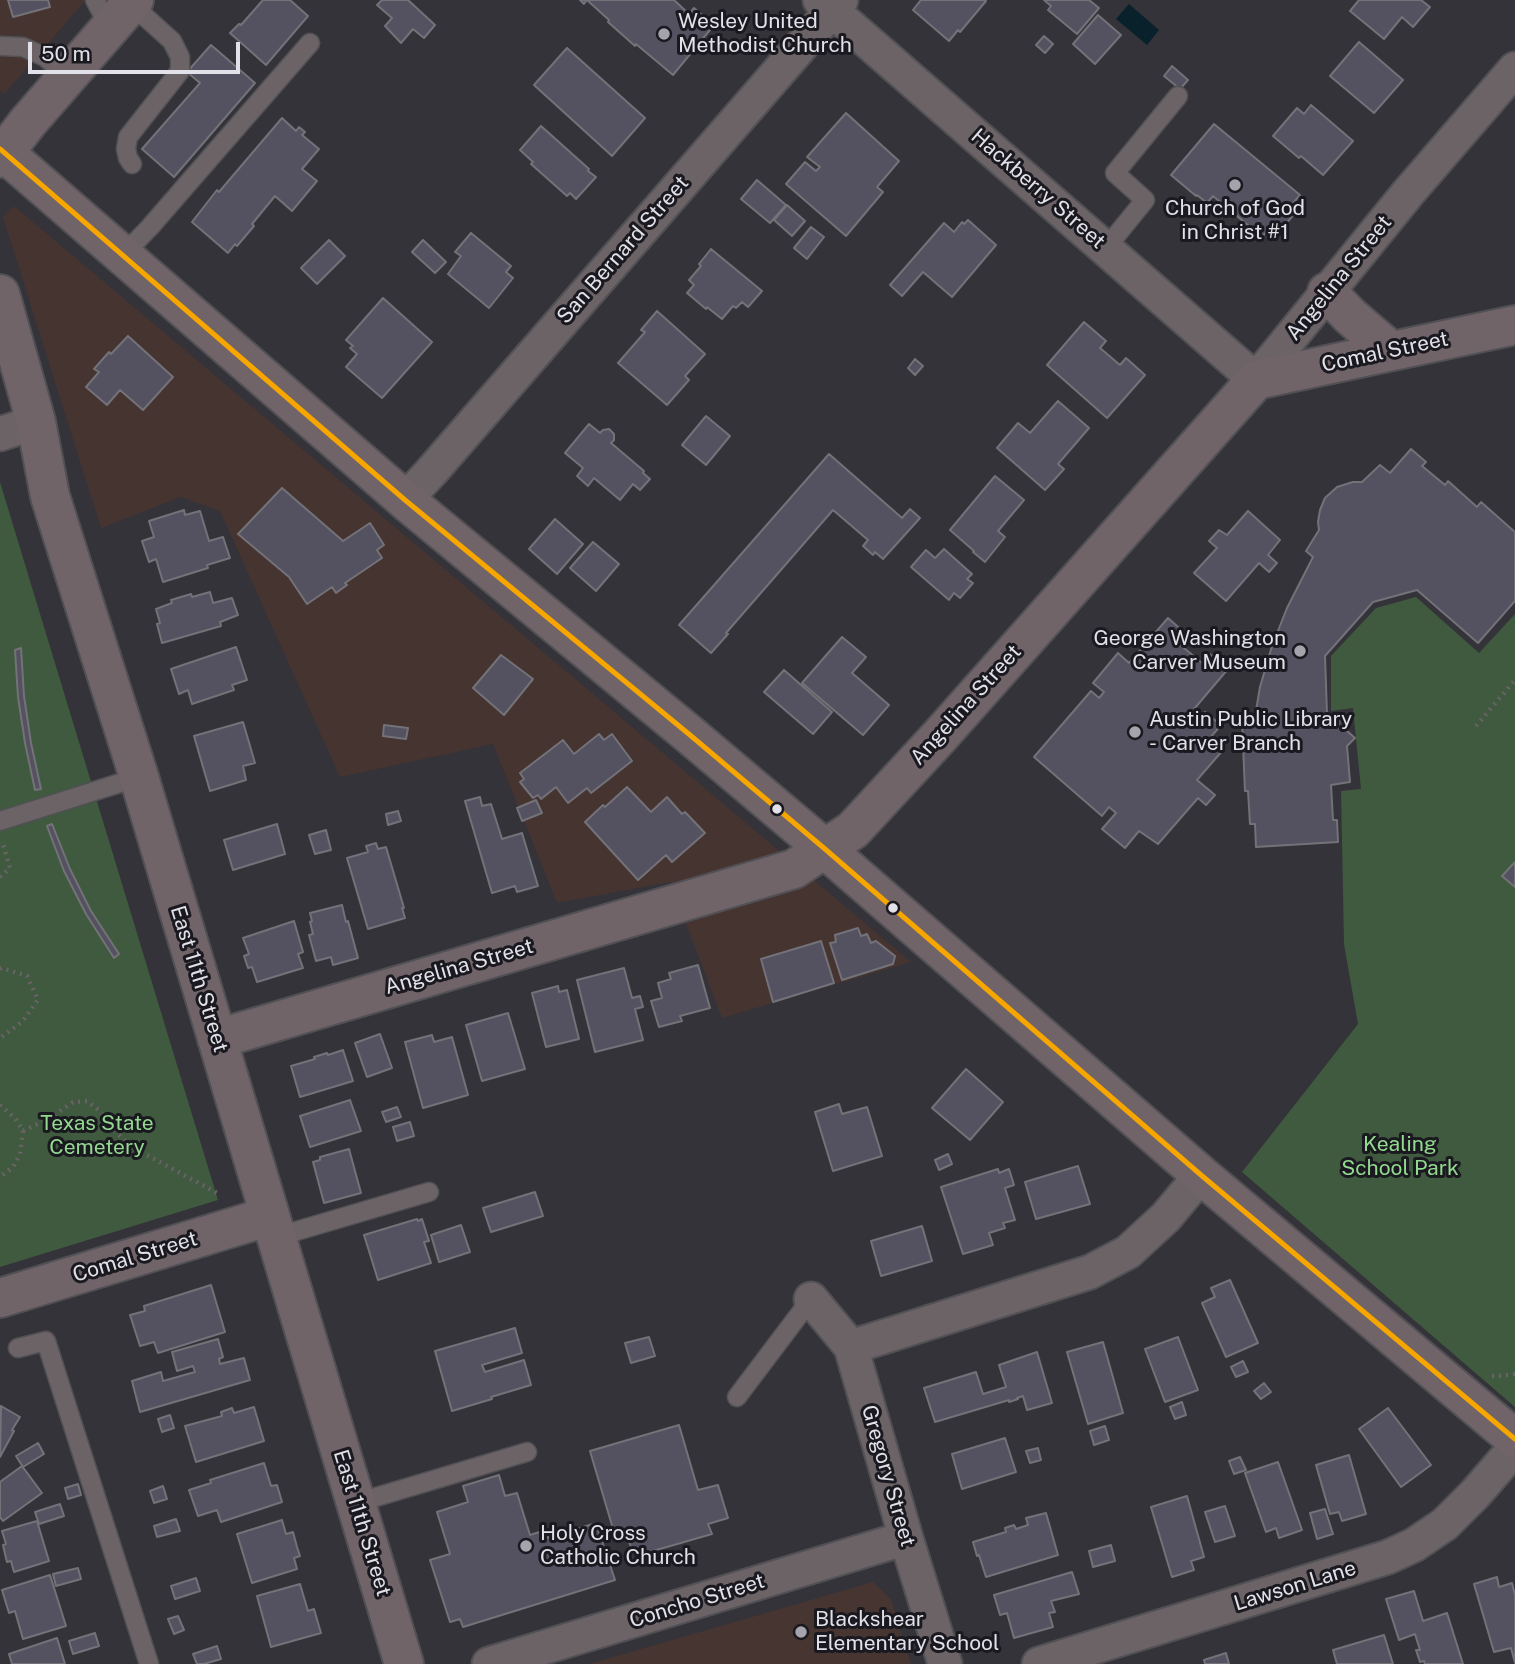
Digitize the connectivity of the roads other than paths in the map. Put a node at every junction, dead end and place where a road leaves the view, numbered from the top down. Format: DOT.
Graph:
graph roads {
  1 [pos="831,3"];
  2 [pos="117,8"];
  3 [pos="310,43"];
  4 [pos="0,46"];
  5 [pos="1515,69"];
  6 [pos="67,76"];
  7 [pos="1178,96"];
  8 [pos="1,153"];
  9 [pos="132,164"];
  10 [pos="1106,248"];
  11 [pos="122,255"];
  12 [pos="1327,292"];
  13 [pos="0,294"];
  14 [pos="1515,325"];
  15 [pos="1391,351"];
  16 [pos="1256,380"];
  17 [pos="36,422"];
  18 [pos="0,434"];
  19 [pos="405,500"];
  20 [pos="139,776"];
  21 [pos="0,821"];
  22 [pos="824,849"];
  23 [pos="217,1039"];
  24 [pos="1202,1175"];
  25 [pos="429,1192"];
  26 [pos="273,1226"];
  27 [pos="0,1298"];
  28 [pos="811,1299"];
  29 [pos="850,1347"];
  30 [pos="18,1348"];
  31 [pos="737,1397"];
  32 [pos="1515,1439"];
  33 [pos="1515,1448"];
  34 [pos="527,1452"];
  35 [pos="356,1503"];
  36 [pos="906,1538"];
  37 [pos="149,1664"];
  38 [pos="404,1664"];
  39 [pos="489,1664"];
  40 [pos="945,1664"];
  41 [pos="1039,1664"];
  1 -- 10 [label="street, Hackberry Street"];
  1 -- 19 [label="street, San Bernard Street"];
  2 -- 6 [label="street"];
  2 -- 9 [label="lane"];
  3 -- 11 [label="lane"];
  4 -- 6 [label="lane"];
  5 -- 12 [label="street, Angelina Street"];
  6 -- 8 [label="street"];
  7 -- 10 [label="lane"];
  8 -- 11 [label="street"];
  10 -- 16 [label="street, Hackberry Street"];
  11 -- 19 [label="street"];
  12 -- 15 [label="street"];
  12 -- 16 [label="street, Angelina Street"];
  13 -- 17 [label="street, East 11th Street"];
  14 -- 15 [label="street, Comal Street"];
  15 -- 16 [label="street, Comal Street"];
  16 -- 22 [label="street, Angelina Street"];
  17 -- 18 [label="street"];
  17 -- 20 [label="street, East 11th Street"];
  19 -- 22 [label="street"];
  20 -- 21 [label="lane"];
  20 -- 23 [label="street, East 11th Street"];
  22 -- 23 [label="street, Angelina Street"];
  22 -- 24 [label="street"];
  23 -- 26 [label="street, East 11th Street"];
  24 -- 29 [label="street"];
  24 -- 32 [label="street"];
  25 -- 26 [label="lane"];
  26 -- 27 [label="street, Comal Street"];
  26 -- 35 [label="street, East 11th Street"];
  28 -- 29 [label="street, Gregory Street"];
  28 -- 31 [label="lane"];
  29 -- 36 [label="street, Gregory Street"];
  30 -- 37 [label="lane"];
  33 -- 41 [label="street, Lawson Lane"];
  34 -- 35 [label="lane"];
  35 -- 38 [label="street, East 11th Street"];
  36 -- 39 [label="street, Concho Street"];
  36 -- 40 [label="street, Gregory Street"];
}
